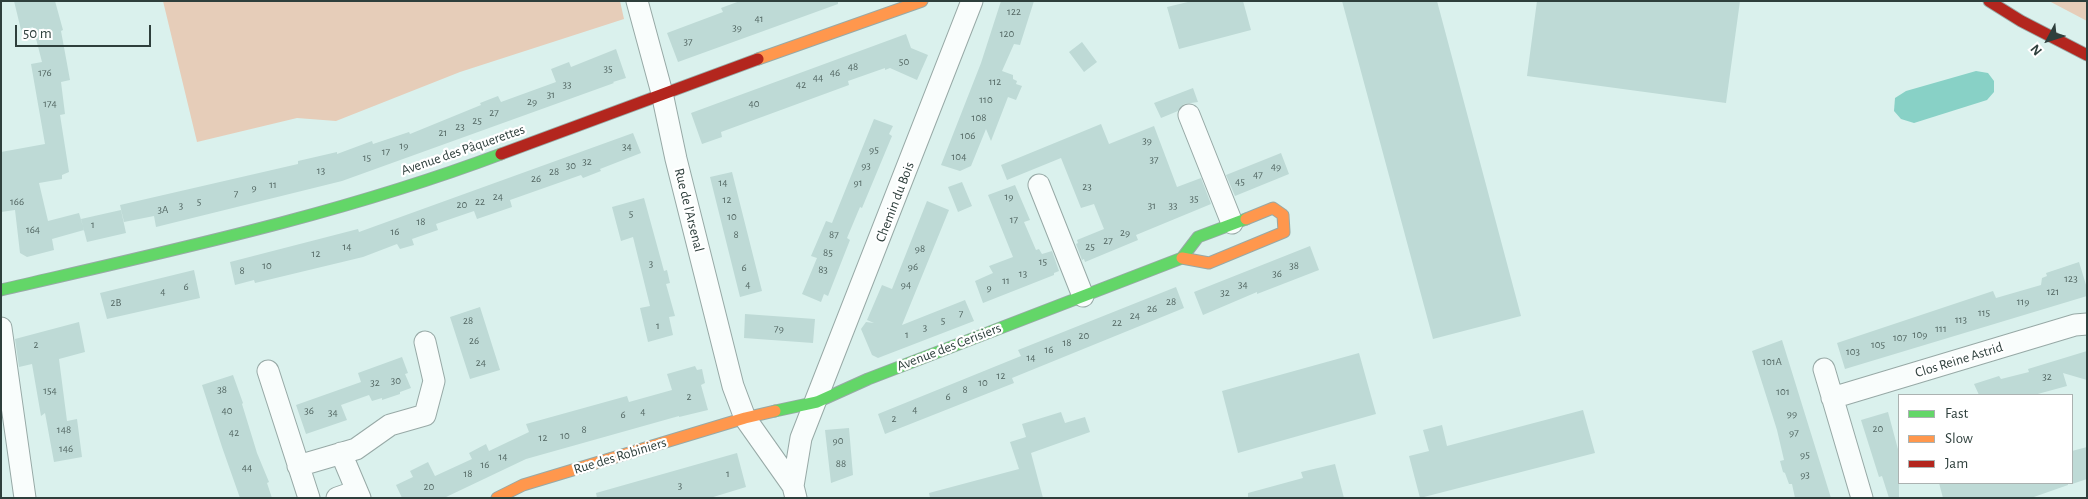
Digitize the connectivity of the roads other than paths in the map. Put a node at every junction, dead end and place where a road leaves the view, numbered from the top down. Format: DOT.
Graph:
graph roads {
  1 [pos="637,1"];
  2 [pos="922,1"];
  3 [pos="972,1"];
  4 [pos="1989,1"];
  5 [pos="2087,55"];
  6 [pos="662,93"];
  7 [pos="1189,115"];
  8 [pos="1039,185"];
  9 [pos="1232,224"];
  10 [pos="1182,258"];
  11 [pos="1,290"];
  12 [pos="1083,296"];
  13 [pos="2087,324"];
  14 [pos="1,328"];
  15 [pos="425,342"];
  16 [pos="1824,369"];
  17 [pos="268,371"];
  18 [pos="1832,398"];
  19 [pos="817,402"];
  20 [pos="744,418"];
  21 [pos="341,453"];
  22 [pos="298,466"];
  23 [pos="795,492"];
  24 [pos="351,496"];
  25 [pos="25,498"];
  26 [pos="309,498"];
  27 [pos="497,498"];
  28 [pos="1862,498"];
  1 -- 6 [label="street, Rue de l'Arsenal"];
  2 -- 6 [label="main road, Avenue des Pâquerettes"];
  3 -- 19 [label="street, Chemin du Bois"];
  4 -- 5 [label="main road"];
  6 -- 11 [label="main road, Avenue des Pâquerettes"];
  6 -- 20 [label="street, Rue de l'Arsenal"];
  7 -- 9 [label="street"];
  8 -- 12 [label="street"];
  9 -- 10 [label="main road"];
  9 -- 10 [label="main road"];
  10 -- 12 [label="main road, Avenue des Cerisiers"];
  12 -- 19 [label="main road, Avenue des Cerisiers"];
  13 -- 18 [label="street, Clos Reine Astrid"];
  14 -- 25 [label="street"];
  15 -- 21 [label="street"];
  16 -- 18 [label="street"];
  17 -- 22 [label="street"];
  18 -- 28 [label="street"];
  19 -- 20 [label="main road"];
  19 -- 23 [label="street, Chemin du Bois"];
  20 -- 23 [label="street, Chemin du Bois"];
  20 -- 27 [label="main road, Rue des Robiniers"];
  21 -- 22 [label="street"];
  21 -- 24 [label="street"];
  22 -- 26 [label="street"];
}
